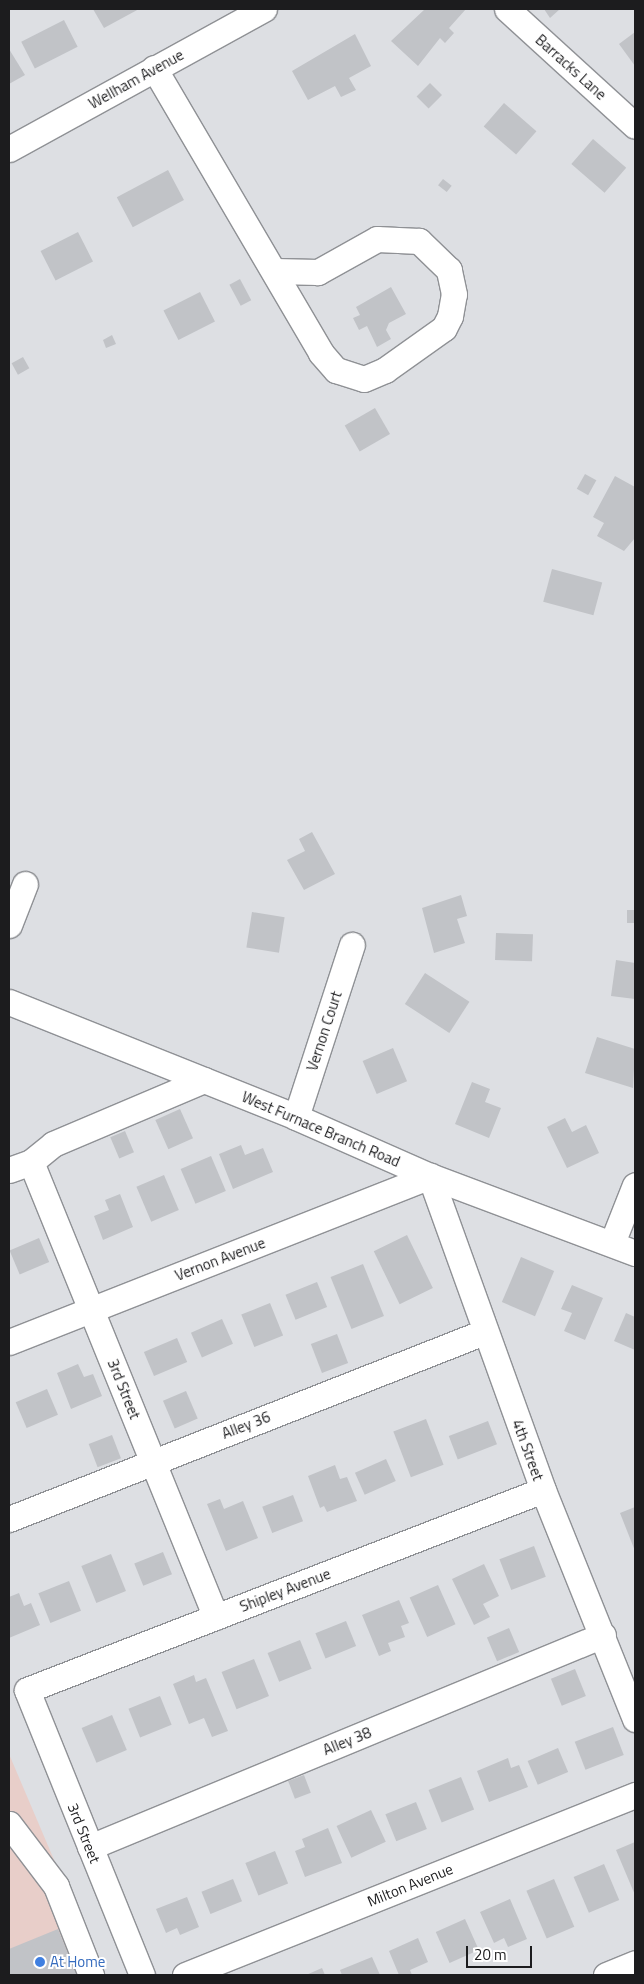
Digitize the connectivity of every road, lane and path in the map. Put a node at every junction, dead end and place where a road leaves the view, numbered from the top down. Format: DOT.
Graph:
graph roads {
  1 [pos="264,9"];
  2 [pos="507,9"];
  3 [pos="154,68"];
  4 [pos="635,126"];
  5 [pos="9,149"];
  6 [pos="275,271"];
  7 [pos="25,884"];
  8 [pos="9,925"];
  9 [pos="352,945"];
  10 [pos="9,1002"];
  11 [pos="204,1080"];
  12 [pos="296,1117"];
  13 [pos="20,1166"];
  14 [pos="430,1176"];
  15 [pos="635,1185"];
  16 [pos="612,1243"];
  17 [pos="635,1253"];
  18 [pos="91,1309"];
  19 [pos="484,1332"];
  20 [pos="9,1342"];
  21 [pos="153,1462"];
  22 [pos="543,1490"];
  23 [pos="9,1520"];
  24 [pos="216,1617"];
  25 [pos="603,1635"];
  26 [pos="27,1690"];
  27 [pos="635,1719"];
  28 [pos="635,1795"];
  29 [pos="9,1824"];
  30 [pos="90,1847"];
  31 [pos="635,1964"];
  32 [pos="92,1975"];
  33 [pos="142,1975"];
  34 [pos="185,1975"];
  35 [pos="606,1975"];
  1 -- 3 [label="street, Wellham Avenue"];
  2 -- 4 [label="street, Barracks Lane"];
  3 -- 5 [label="street, Wellham Avenue"];
  3 -- 6 [label="street"];
  6 -- 6 [label="street"];
  7 -- 8 [label="street"];
  9 -- 12 [label="street, Vernon Court"];
  10 -- 11 [label="street, West Furnace Branch Road"];
  11 -- 12 [label="street, West Furnace Branch Road"];
  11 -- 13 [label="street"];
  12 -- 14 [label="street, West Furnace Branch Road"];
  13 -- 18 [label="street, 3rd Street"];
  14 -- 16 [label="street, West Furnace Branch Road"];
  14 -- 18 [label="street, Vernon Avenue"];
  14 -- 19 [label="street, 4th Street"];
  15 -- 16 [label="street"];
  16 -- 17 [label="street, West Furnace Branch Road"];
  18 -- 20 [label="street, Vernon Avenue"];
  18 -- 21 [label="street, 3rd Street"];
  19 -- 21 [label="street, Alley 36"];
  19 -- 22 [label="street, 4th Street"];
  21 -- 23 [label="street, Alley 36"];
  21 -- 24 [label="street, 3rd Street"];
  22 -- 24 [label="street, Shipley Avenue"];
  22 -- 25 [label="street, 4th Street"];
  24 -- 26 [label="street, Shipley Avenue"];
  25 -- 27 [label="street, 4th Street"];
  25 -- 30 [label="street, Alley 38"];
  26 -- 30 [label="street, 3rd Street"];
  28 -- 34 [label="street, Milton Avenue"];
  29 -- 32 [label="street"];
  30 -- 33 [label="street, 3rd Street"];
  31 -- 35 [label="street"];
}
